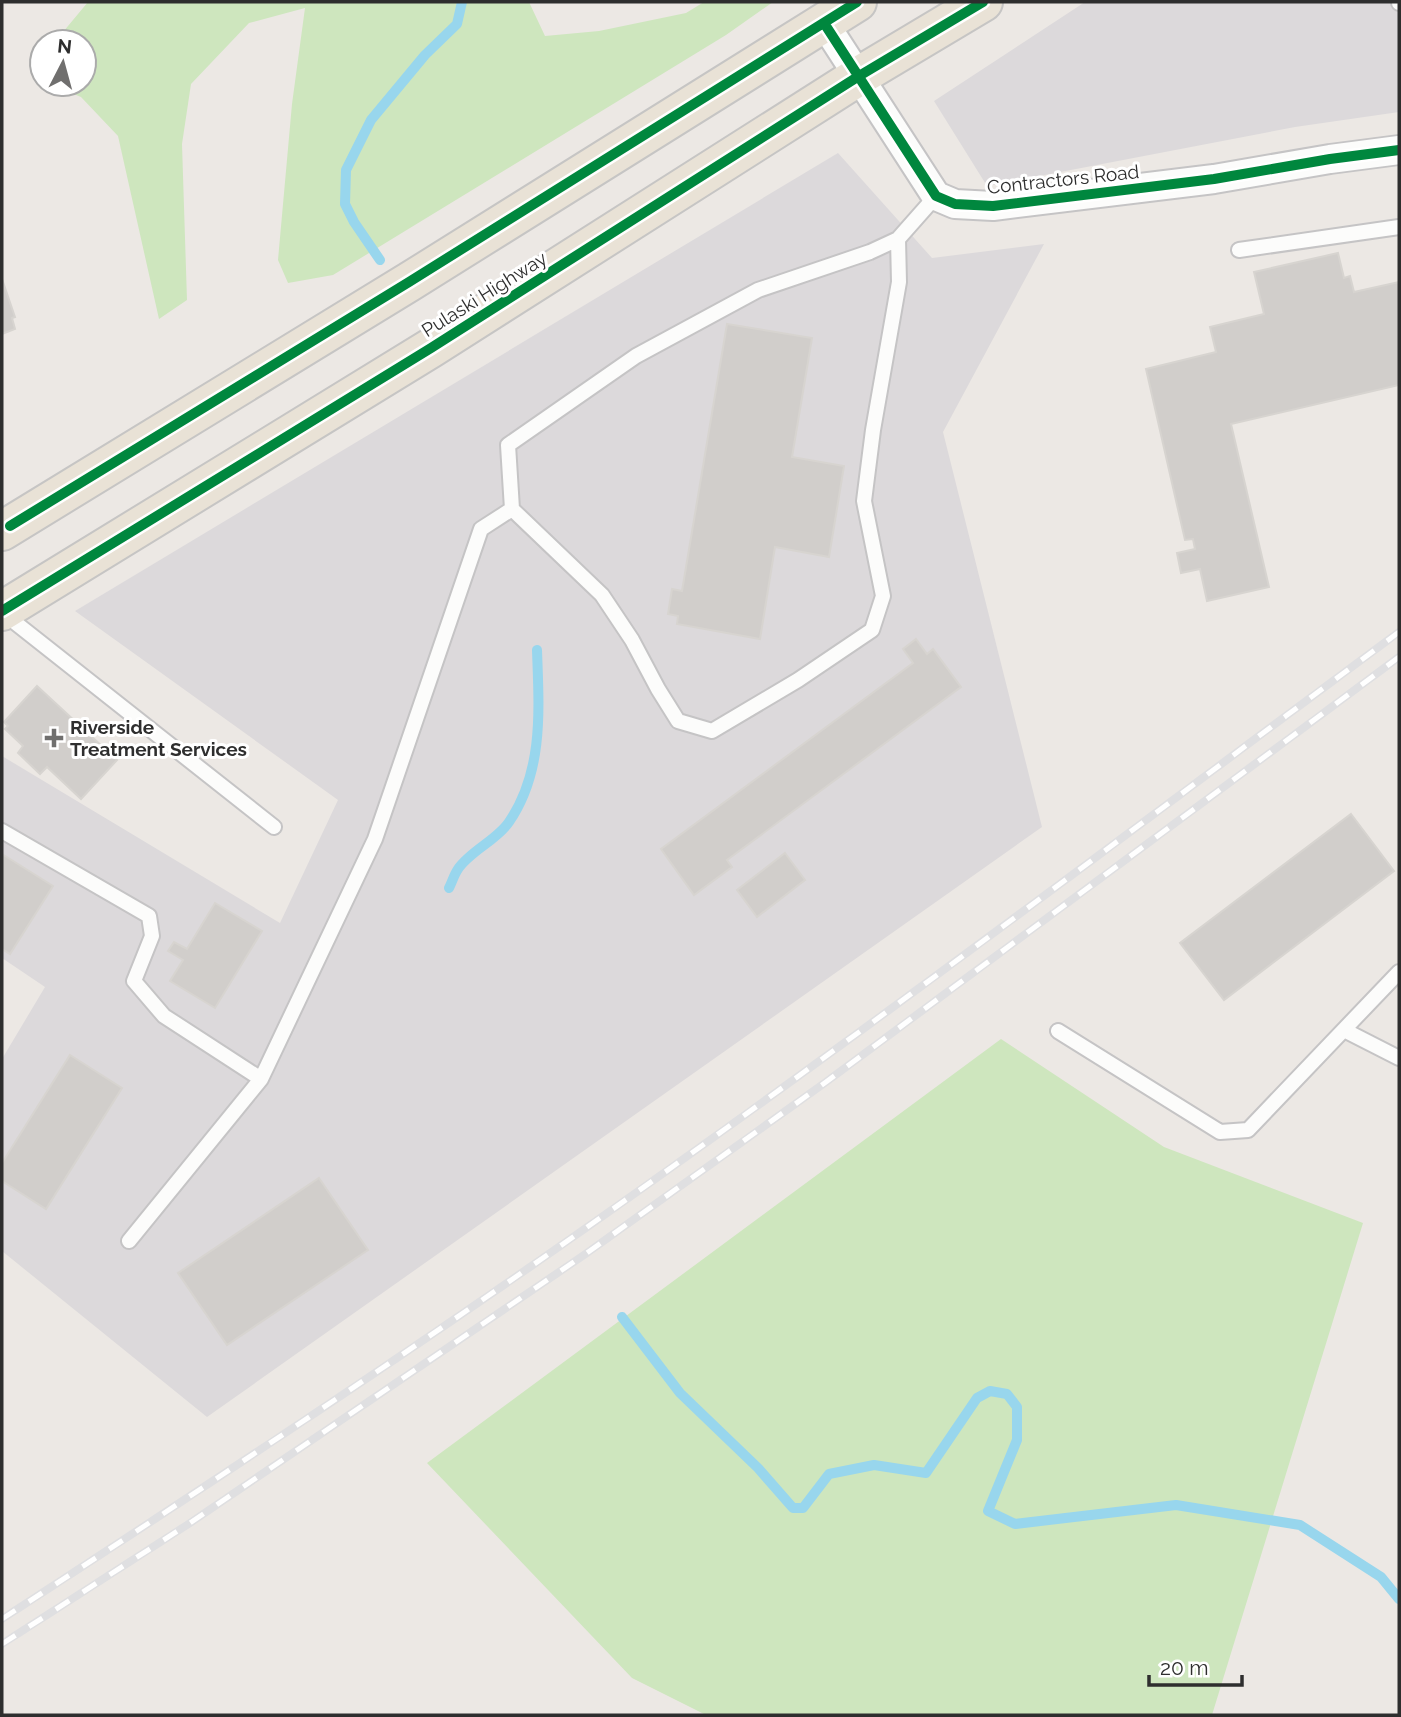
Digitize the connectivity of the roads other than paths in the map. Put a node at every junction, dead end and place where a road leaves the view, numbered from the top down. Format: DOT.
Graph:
graph roads {
  1 [pos="857,2"];
  2 [pos="983,2"];
  3 [pos="824,23"];
  4 [pos="859,76"];
  5 [pos="1399,150"];
  6 [pos="936,196"];
  7 [pos="1399,227"];
  8 [pos="898,239"];
  9 [pos="1239,250"];
  10 [pos="512,509"];
  11 [pos="2,531"];
  12 [pos="2,611"];
  13 [pos="274,827"];
  14 [pos="2,831"];
  15 [pos="1399,972"];
  16 [pos="1343,1030"];
  17 [pos="1058,1031"];
  18 [pos="1399,1058"];
  19 [pos="261,1079"];
  20 [pos="129,1241"];
  1 -- 3 [label="highway"];
  2 -- 4 [label="highway, Pulaski Highway"];
  3 -- 4 [label="street"];
  3 -- 11 [label="highway"];
  4 -- 6 [label="street"];
  4 -- 12 [label="highway, Pulaski Highway"];
  5 -- 6 [label="street, Contractors Road"];
  6 -- 8 [label="lane"];
  7 -- 9 [label="lane"];
  8 -- 10 [label="lane"];
  8 -- 10 [label="lane"];
  10 -- 19 [label="lane"];
  12 -- 13 [label="lane"];
  14 -- 19 [label="lane"];
  15 -- 16 [label="lane"];
  16 -- 17 [label="lane"];
  16 -- 18 [label="lane"];
  19 -- 20 [label="lane"];
}
